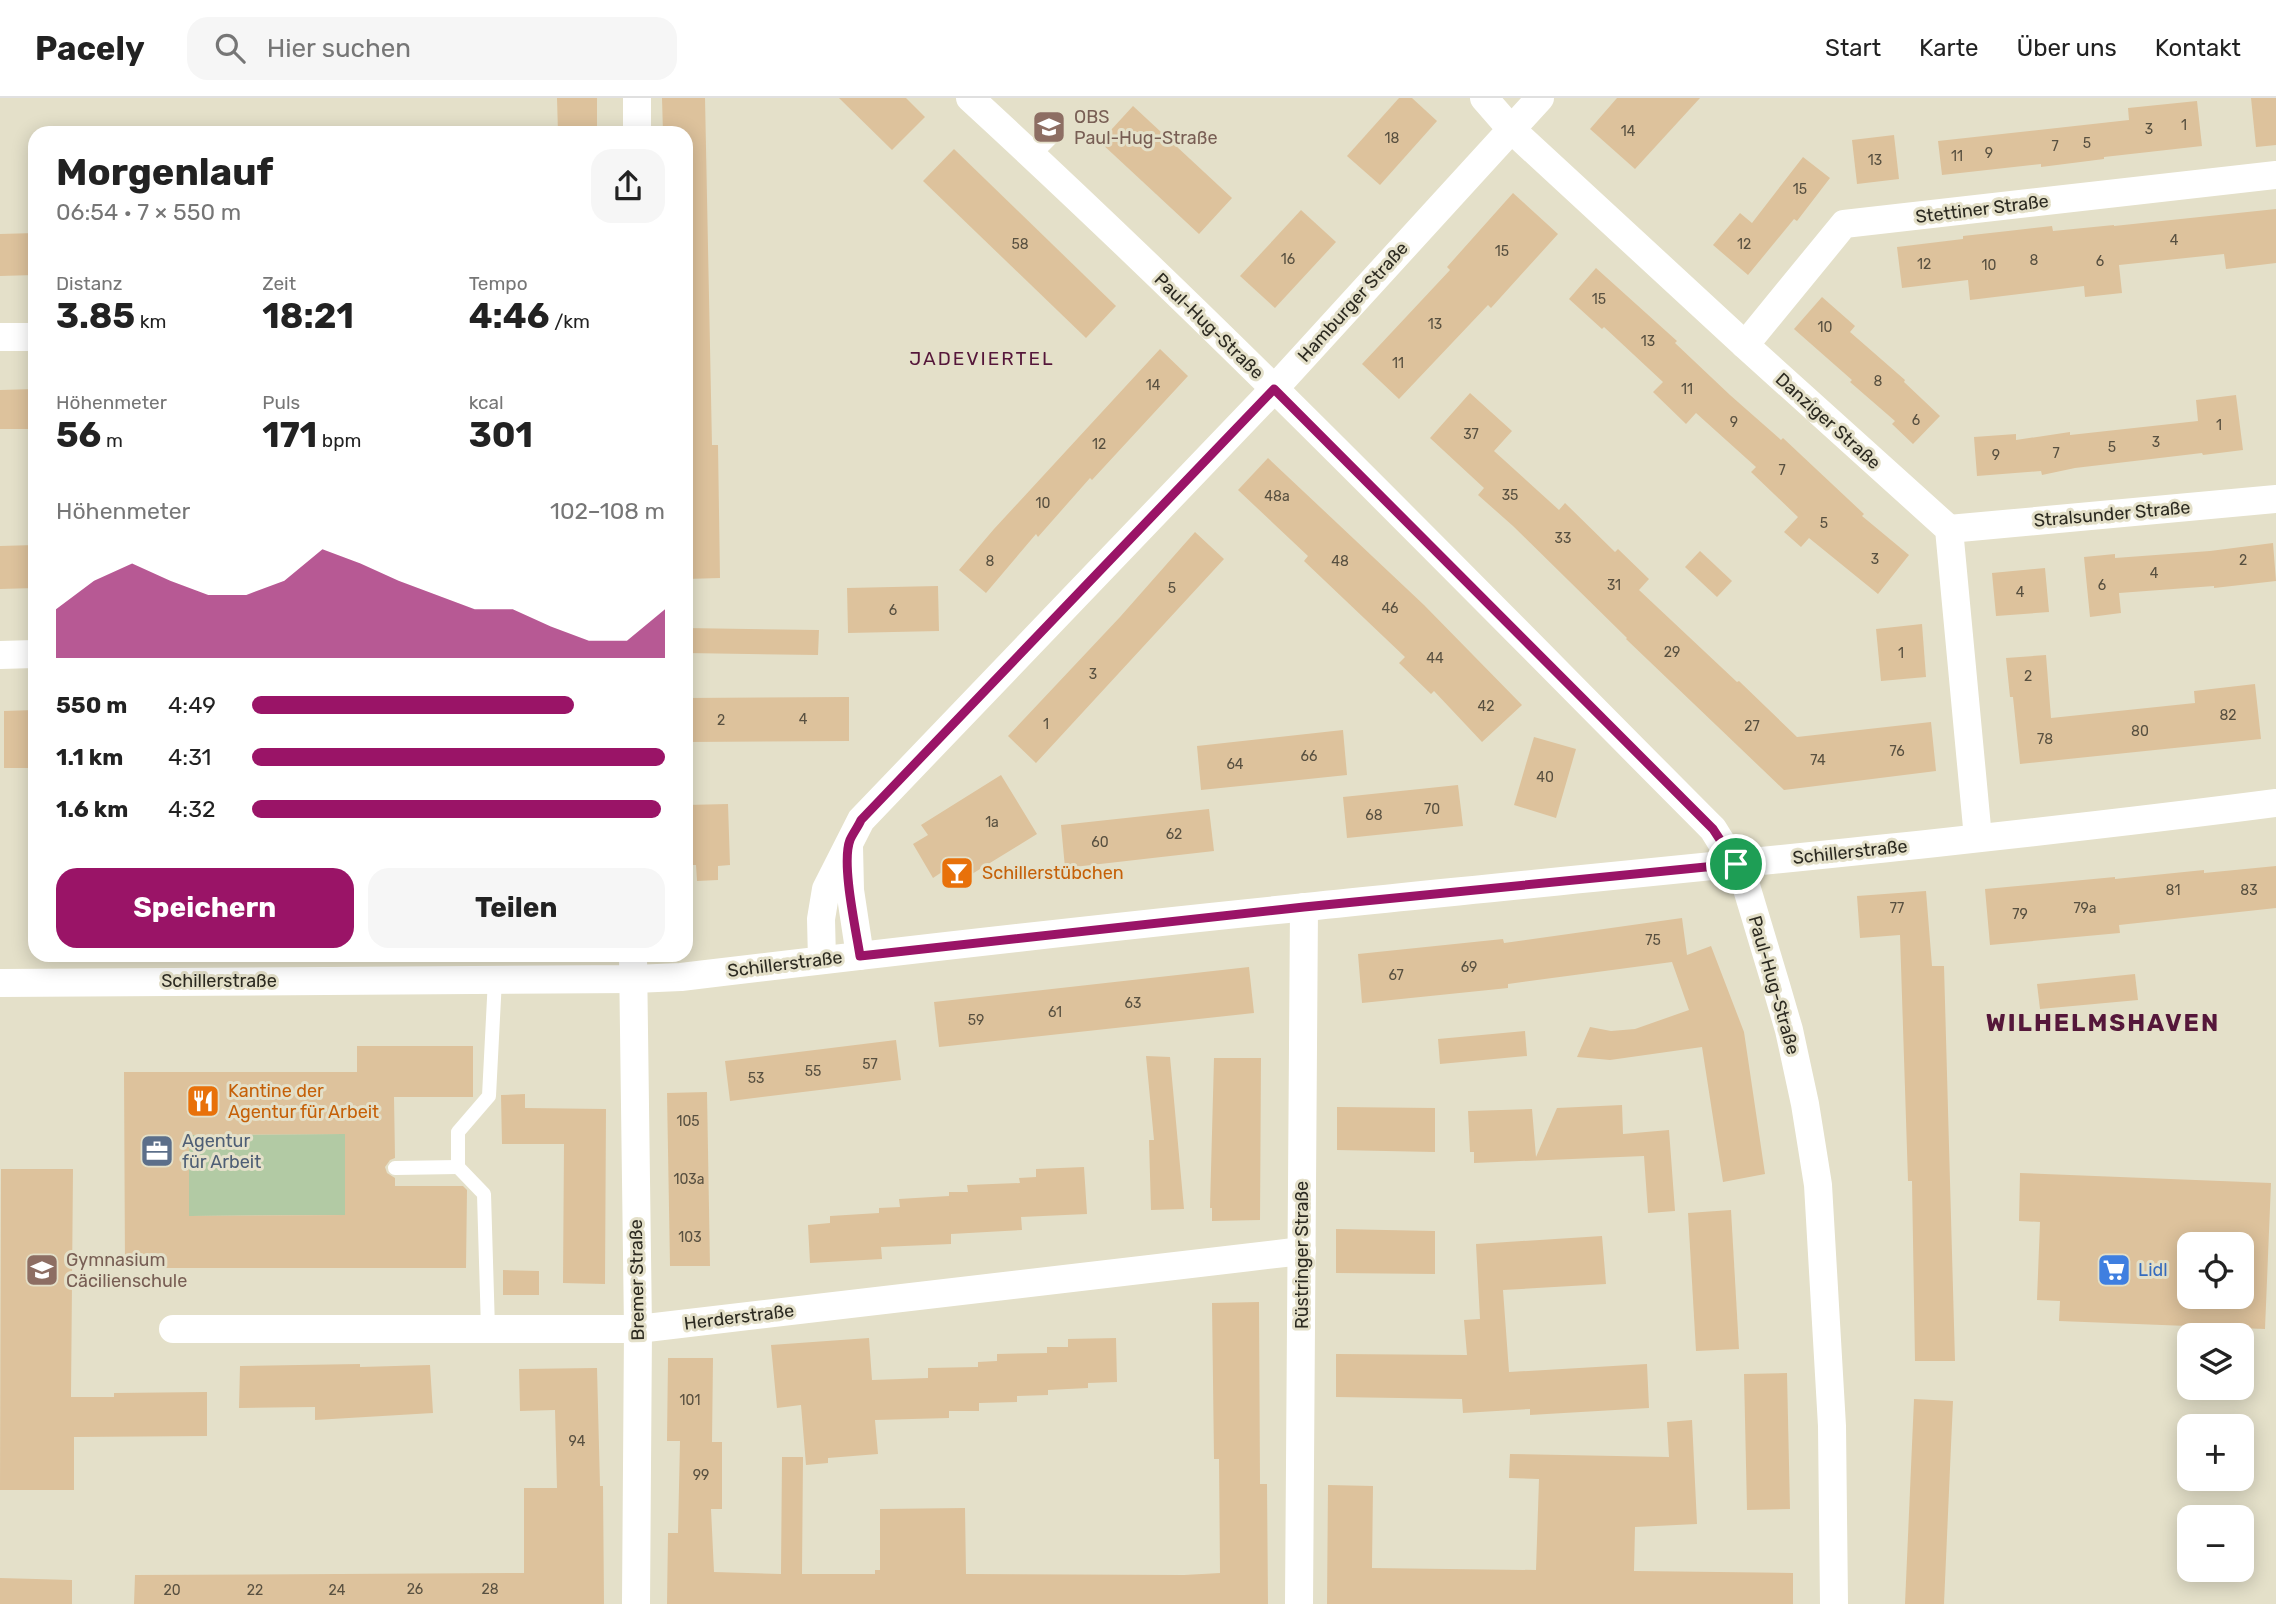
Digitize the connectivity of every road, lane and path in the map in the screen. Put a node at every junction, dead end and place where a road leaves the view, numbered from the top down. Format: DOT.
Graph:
graph roads {
  1 [pos="637,98"];
  2 [pos="970,98"];
  3 [pos="1484,98"];
  4 [pos="1540,98"];
  5 [pos="637,126"];
  6 [pos="1511,129"];
  7 [pos="1054,135"];
  8 [pos="1033,156"];
  9 [pos="2276,175"];
  10 [pos="0,337"];
  11 [pos="28,337"];
  12 [pos="1745,345"];
  13 [pos="1274,389"];
  14 [pos="2276,499"];
  15 [pos="1949,529"];
  16 [pos="0,654"];
  17 [pos="28,654"];
  18 [pos="2276,803"];
  19 [pos="1978,838"];
  20 [pos="849,841"];
  21 [pos="1736,864"];
  22 [pos="1304,907"];
  23 [pos="860,956"];
  24 [pos="822,960"];
  25 [pos="634,967"];
  26 [pos="495,979"];
  27 [pos="0,983"];
  28 [pos="458,1167"];
  29 [pos="395,1168"];
  30 [pos="1302,1251"];
  31 [pos="488,1328"];
  32 [pos="173,1329"];
  33 [pos="638,1329"];
  34 [pos="636,1604"];
  35 [pos="1299,1604"];
  36 [pos="1834,1604"];
  1 -- 5 [label="street"];
  2 -- 8 [label="street, Paul-Hug-Straße"];
  3 -- 6 [label="street, Danziger Straße"];
  4 -- 6 [label="street, Hamburger Straße"];
  6 -- 12 [label="street, Danziger Straße"];
  6 -- 13 [label="street, Hamburger Straße"];
  7 -- 8 [label="lane"];
  8 -- 13 [label="street, Paul-Hug-Straße"];
  9 -- 12 [label="street, Stettiner Straße"];
  10 -- 11 [label="street"];
  12 -- 15 [label="street, Danziger Straße"];
  13 -- 20 [label="street, Hamburger Straße"];
  13 -- 21 [label="street, Paul-Hug-Straße"];
  14 -- 15 [label="street, Stralsunder Straße"];
  15 -- 19 [label="street"];
  16 -- 17 [label="street"];
  18 -- 19 [label="street, Schillerstraße"];
  19 -- 21 [label="street, Schillerstraße"];
  20 -- 23 [label="street"];
  20 -- 24 [label="street, Hamburger Straße"];
  21 -- 22 [label="street, Schillerstraße"];
  21 -- 36 [label="street, Paul-Hug-Straße"];
  22 -- 23 [label="street, Schillerstraße"];
  22 -- 30 [label="street, Rüstringer Straße"];
  23 -- 24 [label="street, Schillerstraße"];
  24 -- 25 [label="street, Schillerstraße"];
  25 -- 26 [label="street, Schillerstraße"];
  25 -- 33 [label="street, Bremer Straße"];
  26 -- 27 [label="street, Schillerstraße"];
  26 -- 28 [label="lane"];
  28 -- 29 [label="lane"];
  28 -- 31 [label="lane"];
  30 -- 33 [label="street, Herderstraße"];
  30 -- 35 [label="street, Rüstringer Straße"];
  31 -- 32 [label="street, Herderstraße"];
  31 -- 33 [label="street, Herderstraße"];
  33 -- 34 [label="street, Bremer Straße"];
}
